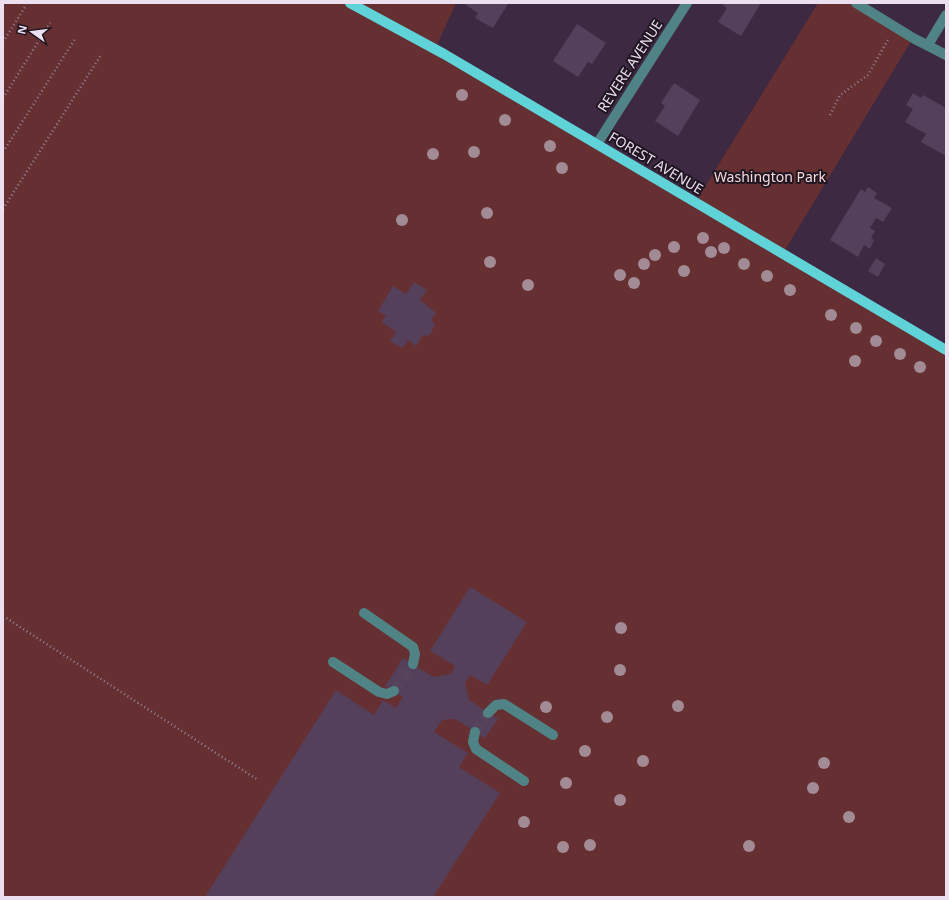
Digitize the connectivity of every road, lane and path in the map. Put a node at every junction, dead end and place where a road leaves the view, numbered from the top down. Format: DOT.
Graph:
graph roads {
  1 [pos="350,3"];
  2 [pos="687,3"];
  3 [pos="856,3"];
  4 [pos="26,7"];
  5 [pos="946,15"];
  6 [pos="50,23"];
  7 [pos="896,27"];
  8 [pos="75,39"];
  9 [pos="3,42"];
  10 [pos="928,44"];
  11 [pos="101,55"];
  12 [pos="946,55"];
  13 [pos="3,98"];
  14 [pos="830,115"];
  15 [pos="597,144"];
  16 [pos="3,152"];
  17 [pos="3,209"];
  18 [pos="946,350"];
  19 [pos="364,613"];
  20 [pos="3,616"];
  21 [pos="333,662"];
  22 [pos="412,664"];
  23 [pos="394,691"];
  24 [pos="488,712"];
  25 [pos="475,732"];
  26 [pos="553,735"];
  27 [pos="258,780"];
  28 [pos="524,781"];
  1 -- 15 [label="main road, FOREST AVENUE"];
  2 -- 15 [label="street, REVERE AVENUE"];
  3 -- 7 [label="street"];
  4 -- 9 [label="path"];
  5 -- 10 [label="street"];
  6 -- 13 [label="path"];
  7 -- 10 [label="street"];
  7 -- 14 [label="path"];
  8 -- 16 [label="path"];
  10 -- 12 [label="street"];
  11 -- 17 [label="path"];
  15 -- 18 [label="main road, FOREST AVENUE"];
  19 -- 22 [label="street"];
  20 -- 27 [label="path"];
  21 -- 23 [label="street"];
  24 -- 26 [label="street"];
  25 -- 28 [label="street"];
}
